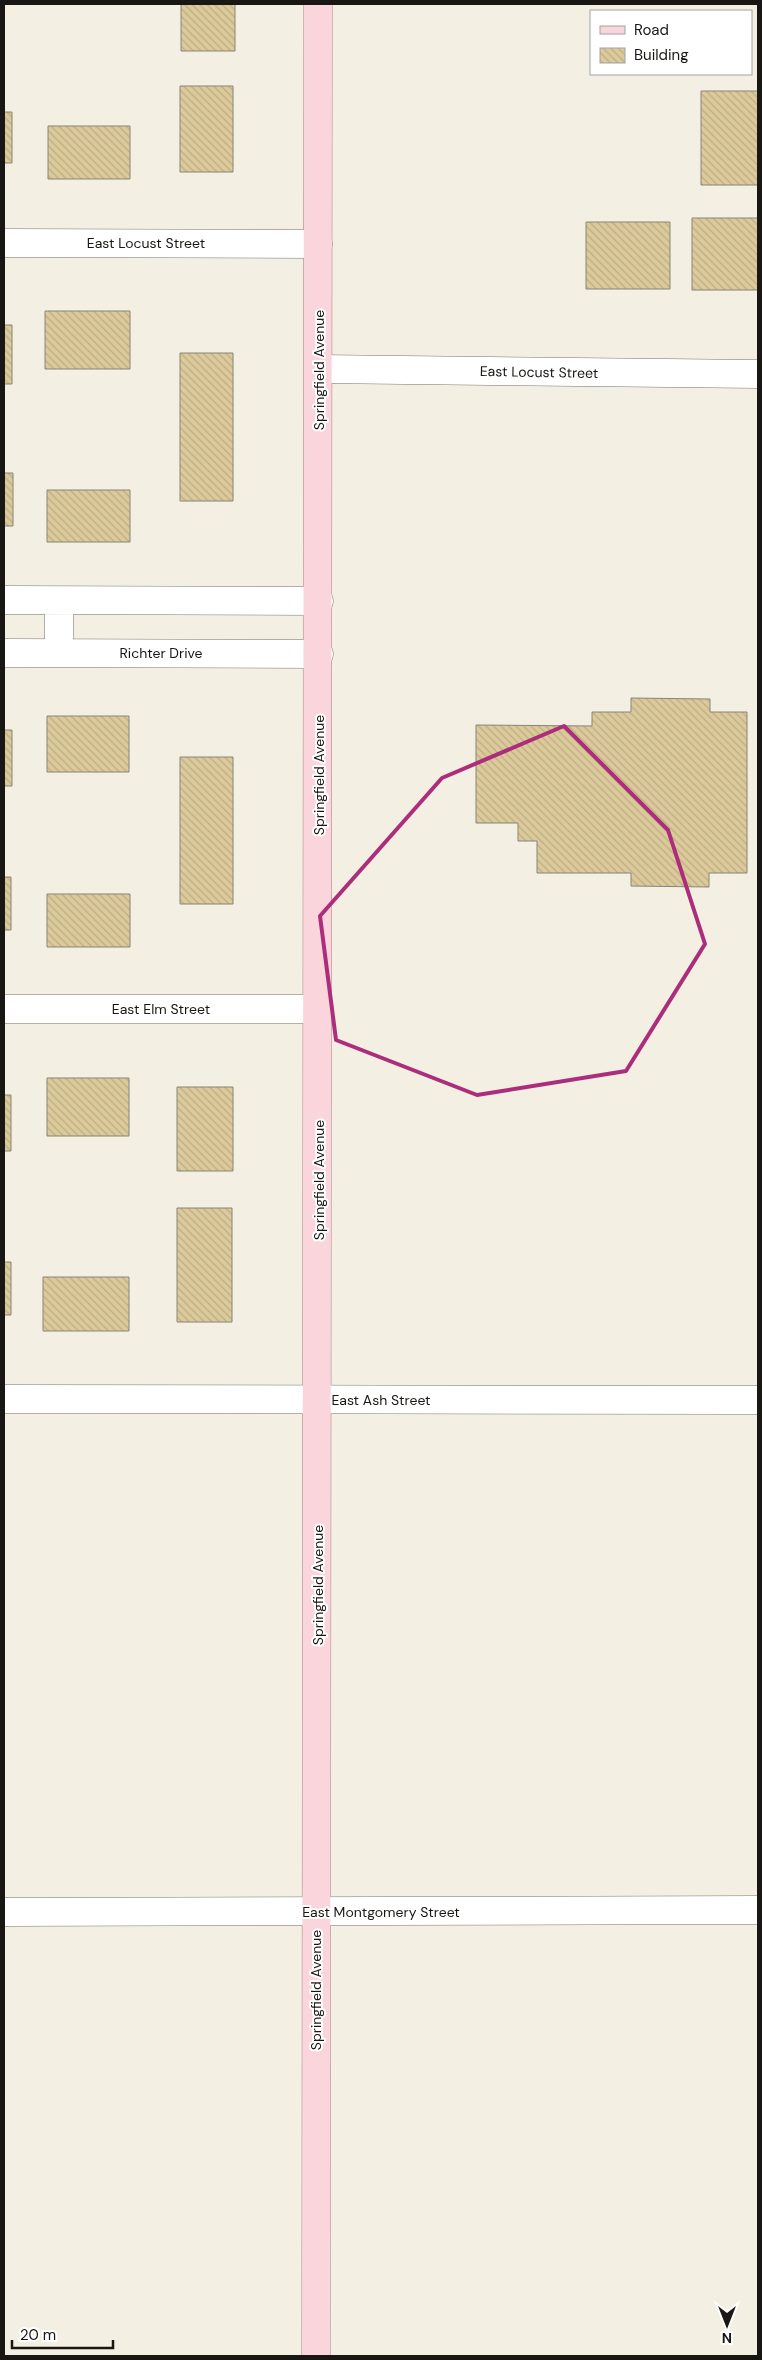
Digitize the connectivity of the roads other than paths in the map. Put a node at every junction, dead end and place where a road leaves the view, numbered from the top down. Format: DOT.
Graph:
graph roads {
  1 [pos="318,4"];
  2 [pos="4,243"];
  3 [pos="318,244"];
  4 [pos="319,370"];
  5 [pos="758,374"];
  6 [pos="4,600"];
  7 [pos="59,600"];
  8 [pos="319,600"];
  9 [pos="4,653"];
  10 [pos="59,653"];
  11 [pos="319,654"];
  12 [pos="4,1009"];
  13 [pos="319,1009"];
  14 [pos="4,1399"];
  15 [pos="318,1400"];
  16 [pos="758,1400"];
  17 [pos="758,1910"];
  18 [pos="4,1912"];
  19 [pos="316,1912"];
  20 [pos="316,2356"];
  1 -- 3 [label="main road, Springfield Avenue"];
  2 -- 3 [label="street, East Locust Street"];
  3 -- 4 [label="main road, Springfield Avenue"];
  4 -- 5 [label="street, East Locust Street"];
  4 -- 8 [label="main road, Springfield Avenue"];
  6 -- 7 [label="street"];
  7 -- 8 [label="street"];
  7 -- 10 [label="street"];
  8 -- 11 [label="main road, Springfield Avenue"];
  9 -- 10 [label="street, Richter Drive"];
  10 -- 11 [label="street, Richter Drive"];
  11 -- 13 [label="main road, Springfield Avenue"];
  12 -- 13 [label="street, East Elm Street"];
  13 -- 15 [label="main road, Springfield Avenue"];
  14 -- 15 [label="street, East Ash Street"];
  15 -- 16 [label="street, East Ash Street"];
  15 -- 19 [label="main road, Springfield Avenue"];
  17 -- 19 [label="street, East Montgomery Street"];
  18 -- 19 [label="street, East Montgomery Street"];
  19 -- 20 [label="main road, Springfield Avenue"];
}
